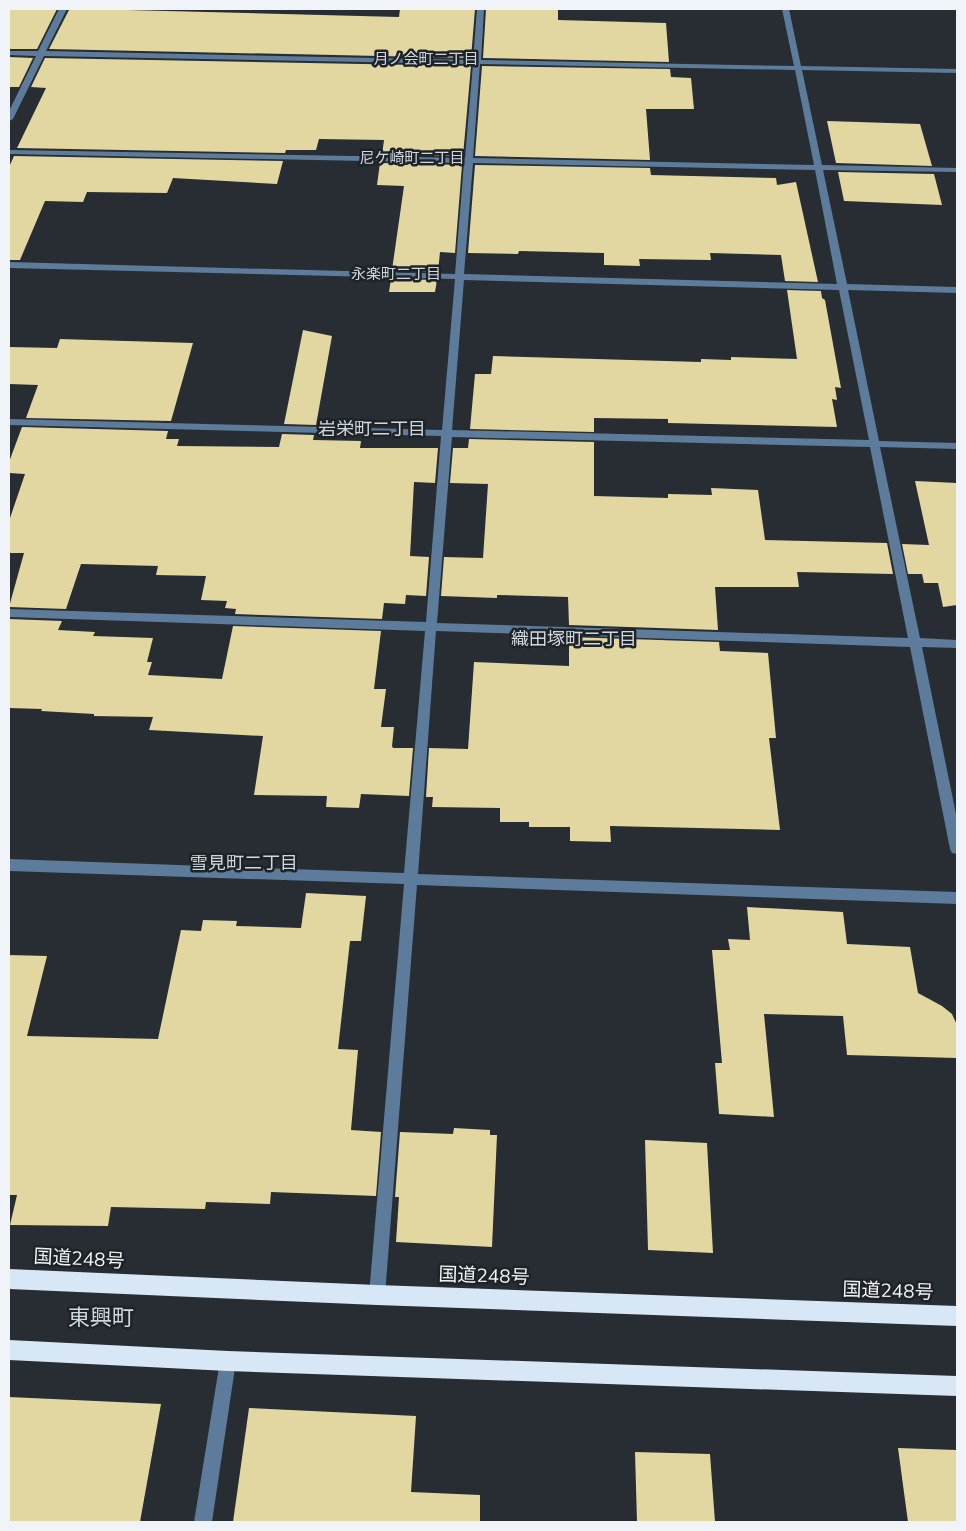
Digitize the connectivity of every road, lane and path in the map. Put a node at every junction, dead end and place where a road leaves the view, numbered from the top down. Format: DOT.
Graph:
graph roads {
  1 [pos="63,9"];
  2 [pos="481,9"];
  3 [pos="786,9"];
  4 [pos="9,53"];
  5 [pos="41,54"];
  6 [pos="476,62"];
  7 [pos="798,68"];
  8 [pos="957,70"];
  9 [pos="9,119"];
  10 [pos="9,152"];
  11 [pos="468,161"];
  12 [pos="818,167"];
  13 [pos="957,170"];
  14 [pos="9,265"];
  15 [pos="459,277"];
  16 [pos="843,287"];
  17 [pos="957,290"];
  18 [pos="9,422"];
  19 [pos="447,433"];
  20 [pos="875,444"];
  21 [pos="957,446"];
  22 [pos="9,613"];
  23 [pos="431,627"];
  24 [pos="915,642"];
  25 [pos="957,644"];
  26 [pos="957,849"];
  27 [pos="9,865"];
  28 [pos="410,879"];
  29 [pos="957,898"];
  30 [pos="9,1279"];
  31 [pos="377,1295"];
  32 [pos="957,1316"];
  33 [pos="9,1350"];
  34 [pos="228,1361"];
  35 [pos="957,1386"];
  36 [pos="203,1522"];
  1 -- 5 [label="street"];
  2 -- 6 [label="street"];
  3 -- 7 [label="street"];
  4 -- 5 [label="street"];
  5 -- 6 [label="street"];
  5 -- 9 [label="street"];
  6 -- 7 [label="street"];
  6 -- 11 [label="street"];
  7 -- 8 [label="street"];
  7 -- 12 [label="street"];
  10 -- 11 [label="street"];
  11 -- 12 [label="street"];
  11 -- 15 [label="street"];
  12 -- 13 [label="street"];
  12 -- 16 [label="street"];
  14 -- 15 [label="street"];
  15 -- 16 [label="street"];
  15 -- 19 [label="street"];
  16 -- 17 [label="street"];
  16 -- 20 [label="street"];
  18 -- 19 [label="street"];
  19 -- 20 [label="street"];
  19 -- 23 [label="street"];
  20 -- 21 [label="street"];
  20 -- 24 [label="street"];
  22 -- 23 [label="street"];
  23 -- 24 [label="street"];
  23 -- 28 [label="street"];
  24 -- 25 [label="street"];
  24 -- 26 [label="street"];
  27 -- 28 [label="street"];
  28 -- 29 [label="street"];
  28 -- 31 [label="street"];
  30 -- 31 [label="highway, 国道248号"];
  31 -- 32 [label="highway, 国道248号"];
  33 -- 34 [label="highway"];
  34 -- 35 [label="highway"];
  34 -- 36 [label="street"];
}
